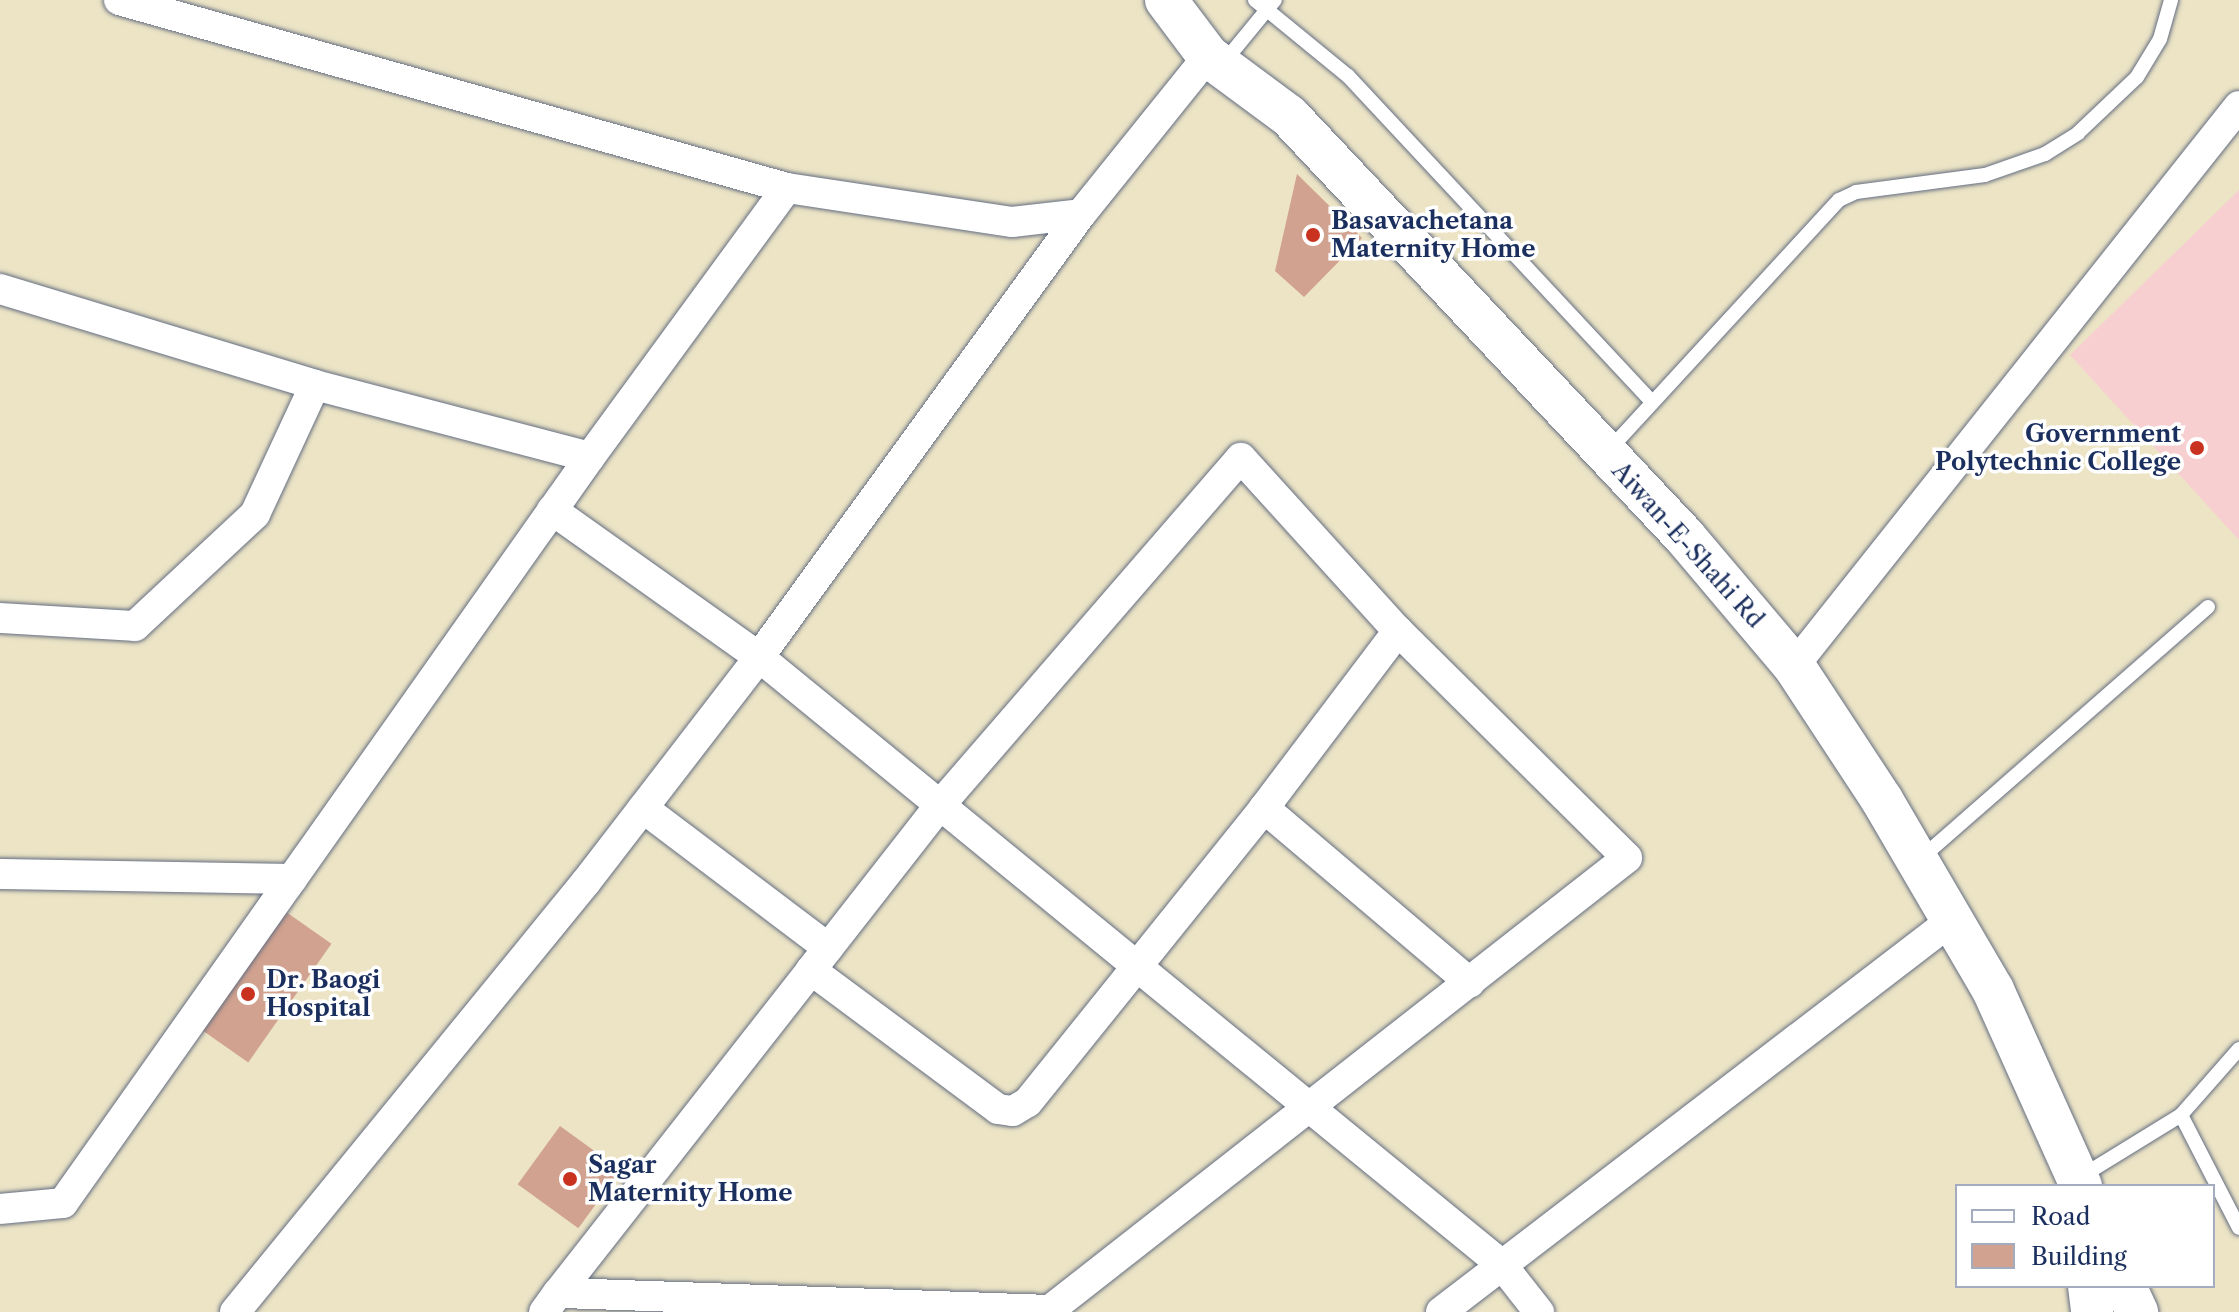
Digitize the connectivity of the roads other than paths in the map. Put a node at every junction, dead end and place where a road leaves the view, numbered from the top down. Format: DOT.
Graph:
graph roads {
  1 [pos="119,0"];
  2 [pos="1166,0"];
  3 [pos="1255,0"];
  4 [pos="1275,0"];
  5 [pos="2171,0"];
  6 [pos="1265,13"];
  7 [pos="1215,61"];
  8 [pos="2239,106"];
  9 [pos="787,188"];
  10 [pos="1081,214"];
  11 [pos="0,289"];
  12 [pos="315,385"];
  13 [pos="1652,402"];
  14 [pos="1606,453"];
  15 [pos="590,457"];
  16 [pos="552,510"];
  17 [pos="2208,607"];
  18 [pos="0,618"];
  19 [pos="1398,631"];
  20 [pos="759,657"];
  21 [pos="1794,666"];
  22 [pos="940,805"];
  23 [pos="643,808"];
  24 [pos="1264,808"];
  25 [pos="1918,861"];
  26 [pos="0,874"];
  27 [pos="292,879"];
  28 [pos="1952,920"];
  29 [pos="820,959"];
  30 [pos="1135,965"];
  31 [pos="1470,983"];
  32 [pos="2239,1049"];
  33 [pos="1312,1109"];
  34 [pos="2181,1115"];
  35 [pos="2080,1182"];
  36 [pos="0,1209"];
  37 [pos="2239,1228"];
  38 [pos="1502,1265"];
  39 [pos="2089,1288"];
  40 [pos="2126,1288"];
  41 [pos="551,1303"];
  42 [pos="235,1312"];
  43 [pos="1441,1312"];
  44 [pos="1539,1312"];
  45 [pos="2092,1312"];
  46 [pos="2137,1312"];
  1 -- 9 [label="street"];
  2 -- 7 [label="main road, Aiwan-E-Shahi Rd"];
  3 -- 6 [label="lane"];
  4 -- 6 [label="lane"];
  5 -- 13 [label="lane"];
  6 -- 7 [label="lane"];
  6 -- 13 [label="lane"];
  7 -- 10 [label="street"];
  7 -- 14 [label="main road, Aiwan-E-Shahi Rd"];
  8 -- 21 [label="street"];
  9 -- 10 [label="street"];
  9 -- 15 [label="street"];
  10 -- 20 [label="street"];
  11 -- 12 [label="street"];
  12 -- 15 [label="street"];
  12 -- 18 [label="street"];
  13 -- 14 [label="lane"];
  14 -- 21 [label="main road, Aiwan-E-Shahi Rd"];
  15 -- 16 [label="street"];
  16 -- 20 [label="street"];
  16 -- 27 [label="street"];
  17 -- 25 [label="lane"];
  19 -- 22 [label="street"];
  19 -- 24 [label="street"];
  19 -- 31 [label="street"];
  20 -- 22 [label="street"];
  20 -- 23 [label="street"];
  21 -- 25 [label="main road, Aiwan-E-Shahi Rd"];
  22 -- 29 [label="street"];
  22 -- 30 [label="street"];
  23 -- 29 [label="street"];
  23 -- 42 [label="street"];
  24 -- 30 [label="street"];
  24 -- 31 [label="street"];
  25 -- 28 [label="main road, Aiwan-E-Shahi Rd"];
  26 -- 27 [label="street"];
  27 -- 36 [label="street"];
  28 -- 35 [label="main road, Aiwan-E-Shahi Rd"];
  28 -- 38 [label="street"];
  29 -- 30 [label="street"];
  29 -- 41 [label="street"];
  30 -- 33 [label="street"];
  31 -- 33 [label="street"];
  32 -- 34 [label="lane"];
  33 -- 38 [label="street"];
  33 -- 41 [label="street"];
  34 -- 35 [label="lane"];
  34 -- 37 [label="lane"];
  38 -- 43 [label="street"];
  38 -- 44 [label="street"];
  39 -- 45 [label="main road"];
  40 -- 46 [label="main road"];
}
